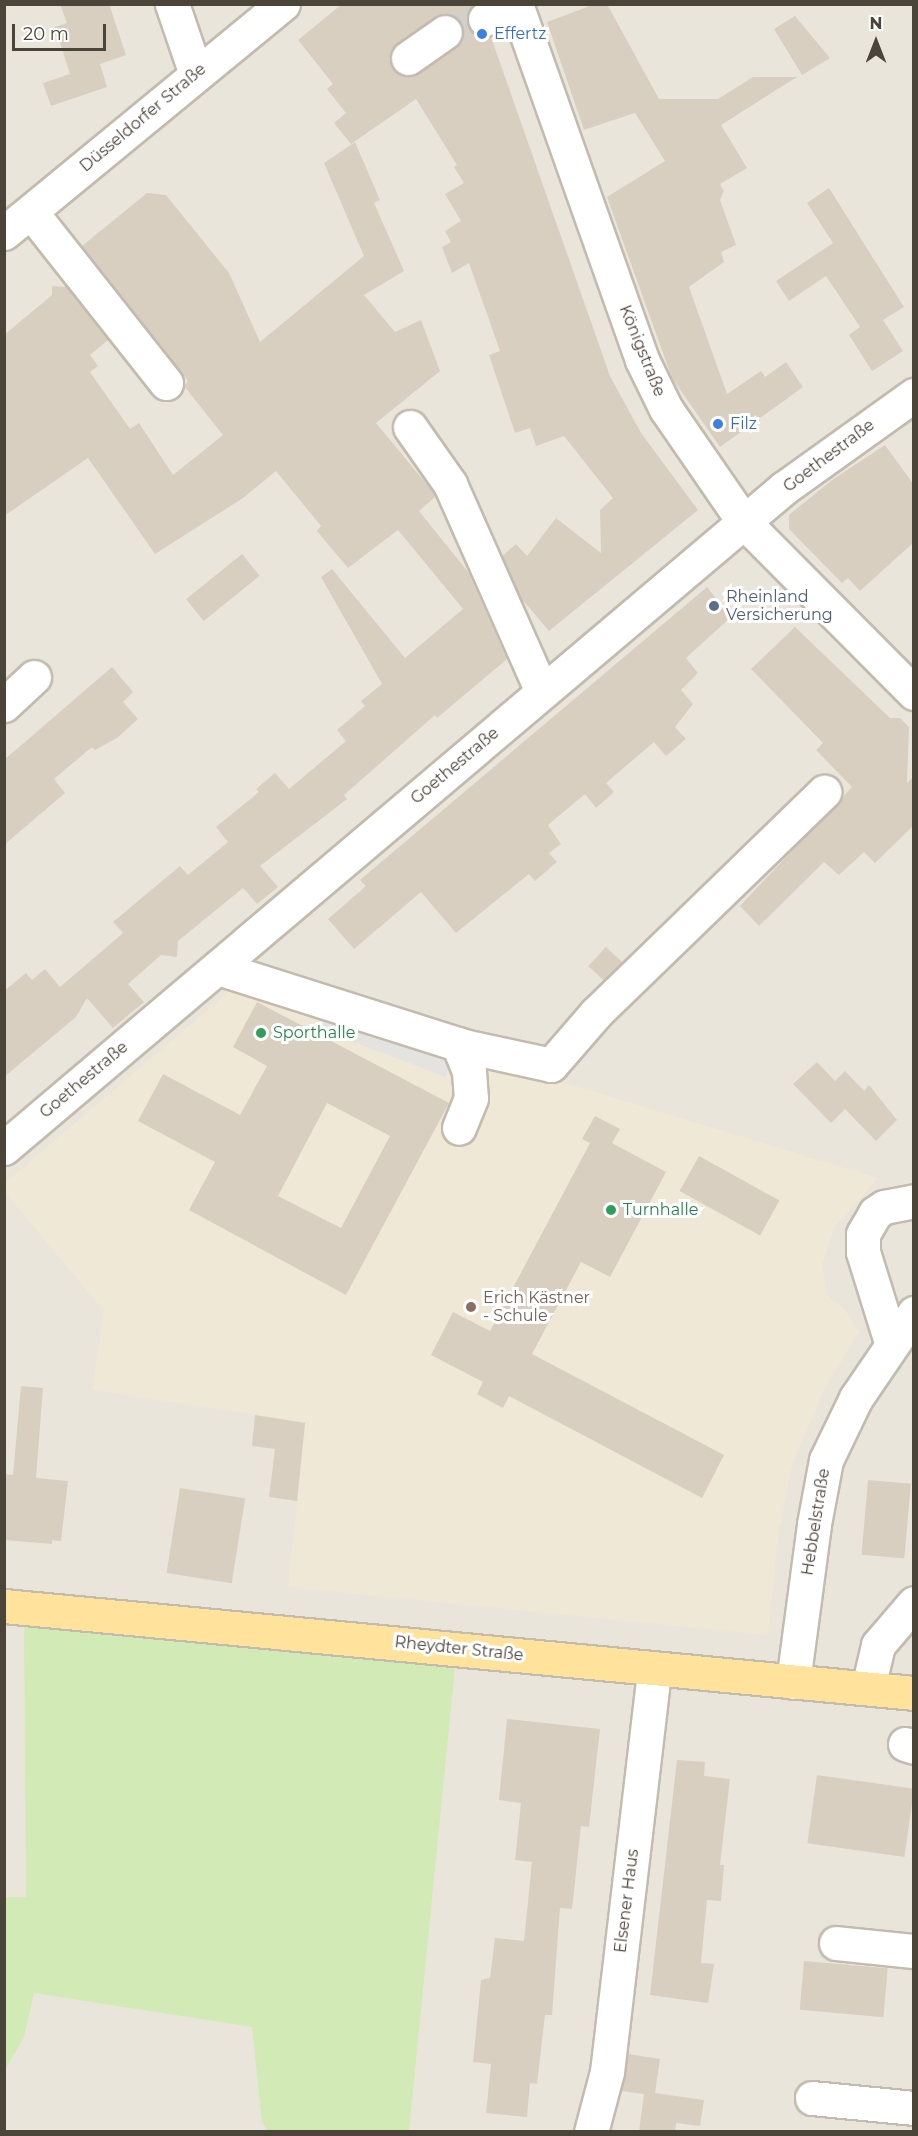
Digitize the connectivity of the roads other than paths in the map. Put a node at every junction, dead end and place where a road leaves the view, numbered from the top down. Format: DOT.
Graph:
graph roads {
  1 [pos="172,4"];
  2 [pos="283,4"];
  3 [pos="517,7"];
  4 [pos="485,19"];
  5 [pos="445,32"];
  6 [pos="408,58"];
  7 [pos="196,74"];
  8 [pos="31,212"];
  9 [pos="4,233"];
  10 [pos="166,383"];
  11 [pos="914,395"];
  12 [pos="410,427"];
  13 [pos="744,522"];
  14 [pos="34,677"];
  15 [pos="542,692"];
  16 [pos="914,693"];
  17 [pos="4,705"];
  18 [pos="824,792"];
  19 [pos="218,968"];
  20 [pos="458,1044"];
  21 [pos="459,1128"];
  22 [pos="4,1148"];
  23 [pos="914,1202"];
  24 [pos="914,1313"];
  25 [pos="891,1342"];
  26 [pos="914,1603"];
  27 [pos="4,1606"];
  28 [pos="654,1668"];
  29 [pos="793,1682"];
  30 [pos="868,1688"];
  31 [pos="914,1694"];
  32 [pos="836,1943"];
  33 [pos="914,1951"];
  34 [pos="812,2098"];
  35 [pos="914,2108"];
  36 [pos="591,2132"];
  1 -- 7 [label="street"];
  2 -- 7 [label="street, Düsseldorfer Straße"];
  3 -- 4 [label="street"];
  3 -- 13 [label="street, Königstraße"];
  5 -- 6 [label="street"];
  7 -- 8 [label="street, Düsseldorfer Straße"];
  8 -- 9 [label="street, Düsseldorfer Straße"];
  8 -- 10 [label="street"];
  11 -- 13 [label="street, Goethestraße"];
  12 -- 15 [label="street"];
  13 -- 15 [label="street, Goethestraße"];
  13 -- 16 [label="street, Königstraße"];
  14 -- 17 [label="street"];
  15 -- 19 [label="street, Goethestraße"];
  18 -- 20 [label="street"];
  19 -- 20 [label="street"];
  19 -- 22 [label="street, Goethestraße"];
  20 -- 21 [label="street"];
  23 -- 25 [label="street"];
  24 -- 25 [label="street, Hebbelstraße"];
  25 -- 29 [label="street, Hebbelstraße"];
  26 -- 30 [label="street"];
  27 -- 28 [label="main road, Rheydter Straße"];
  28 -- 29 [label="main road, Rheydter Straße"];
  28 -- 36 [label="street, Elsener Haus"];
  29 -- 30 [label="main road, Rheydter Straße"];
  30 -- 31 [label="main road, Rheydter Straße"];
  32 -- 33 [label="street"];
  34 -- 35 [label="street"];
}
